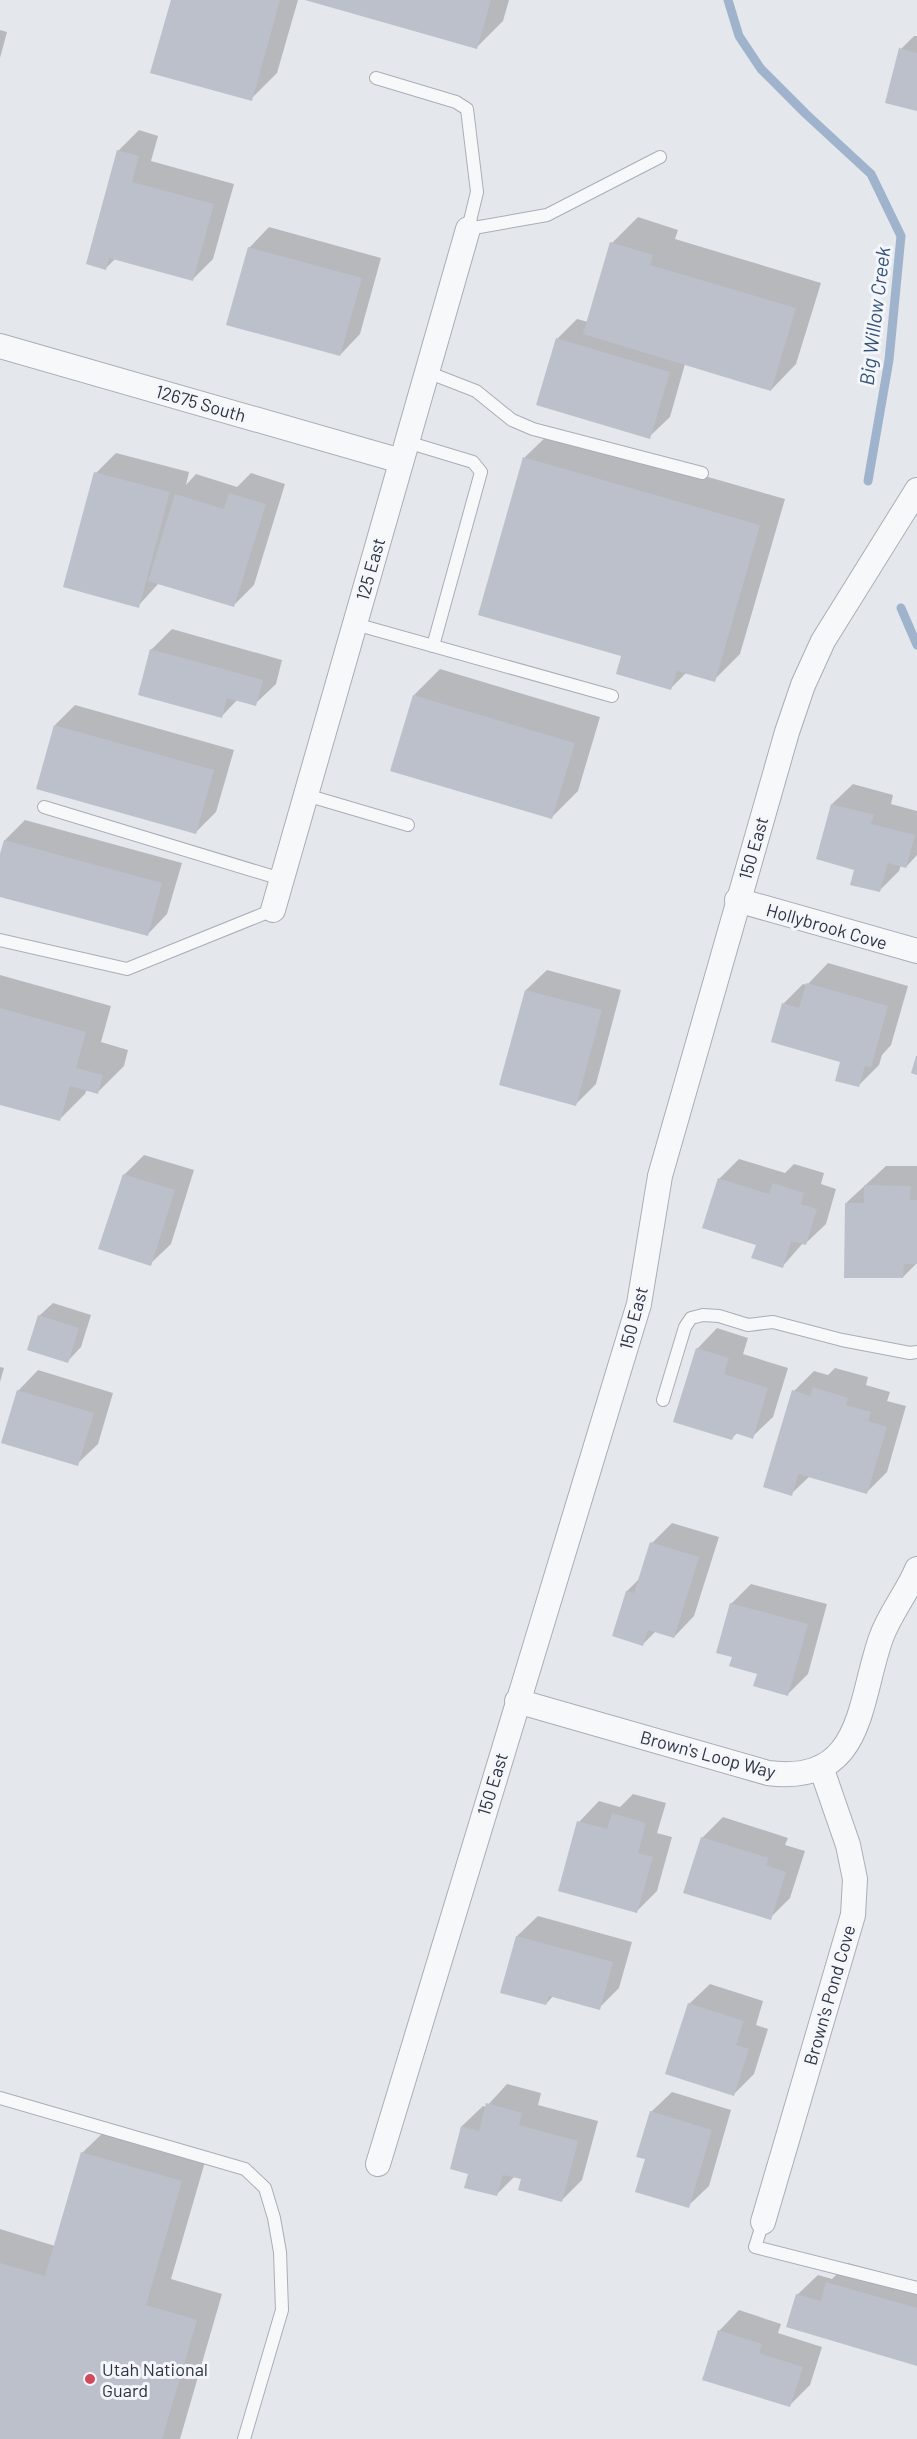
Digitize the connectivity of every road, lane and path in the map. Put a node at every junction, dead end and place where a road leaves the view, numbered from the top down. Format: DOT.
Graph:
graph roads {
  1 [pos="376,78"];
  2 [pos="660,157"];
  3 [pos="468,229"];
  4 [pos="0,347"];
  5 [pos="427,372"];
  6 [pos="404,451"];
  7 [pos="702,473"];
  8 [pos="917,490"];
  9 [pos="355,624"];
  10 [pos="433,646"];
  11 [pos="612,696"];
  12 [pos="306,795"];
  13 [pos="45,807"];
  14 [pos="408,825"];
  15 [pos="281,879"];
  16 [pos="737,900"];
  17 [pos="273,910"];
  18 [pos="0,940"];
  19 [pos="917,951"];
  20 [pos="917,1352"];
  21 [pos="663,1400"];
  22 [pos="917,1569"];
  23 [pos="518,1701"];
  24 [pos="821,1767"];
  25 [pos="0,2098"];
  26 [pos="378,2164"];
  27 [pos="763,2222"];
  28 [pos="917,2288"];
  29 [pos="244,2439"];
  1 -- 3 [label="lane"];
  2 -- 3 [label="lane"];
  3 -- 5 [label="street, 125 East"];
  4 -- 6 [label="street, 12675 South"];
  5 -- 6 [label="street, 125 East"];
  5 -- 7 [label="lane"];
  6 -- 9 [label="street, 125 East"];
  6 -- 10 [label="lane"];
  8 -- 16 [label="street, 150 East"];
  9 -- 10 [label="lane"];
  9 -- 12 [label="street, 125 East"];
  10 -- 11 [label="lane"];
  12 -- 14 [label="lane"];
  12 -- 15 [label="street, 125 East"];
  13 -- 15 [label="lane"];
  15 -- 17 [label="street, 125 East"];
  16 -- 19 [label="street, Hollybrook Cove"];
  16 -- 23 [label="street, 150 East"];
  17 -- 18 [label="lane"];
  20 -- 21 [label="lane"];
  22 -- 24 [label="street, Brown's Loop Way"];
  23 -- 24 [label="street, Brown's Loop Way"];
  23 -- 26 [label="street, 150 East"];
  24 -- 27 [label="street, Brown's Pond Cove"];
  25 -- 29 [label="lane"];
  27 -- 28 [label="lane"];
}
